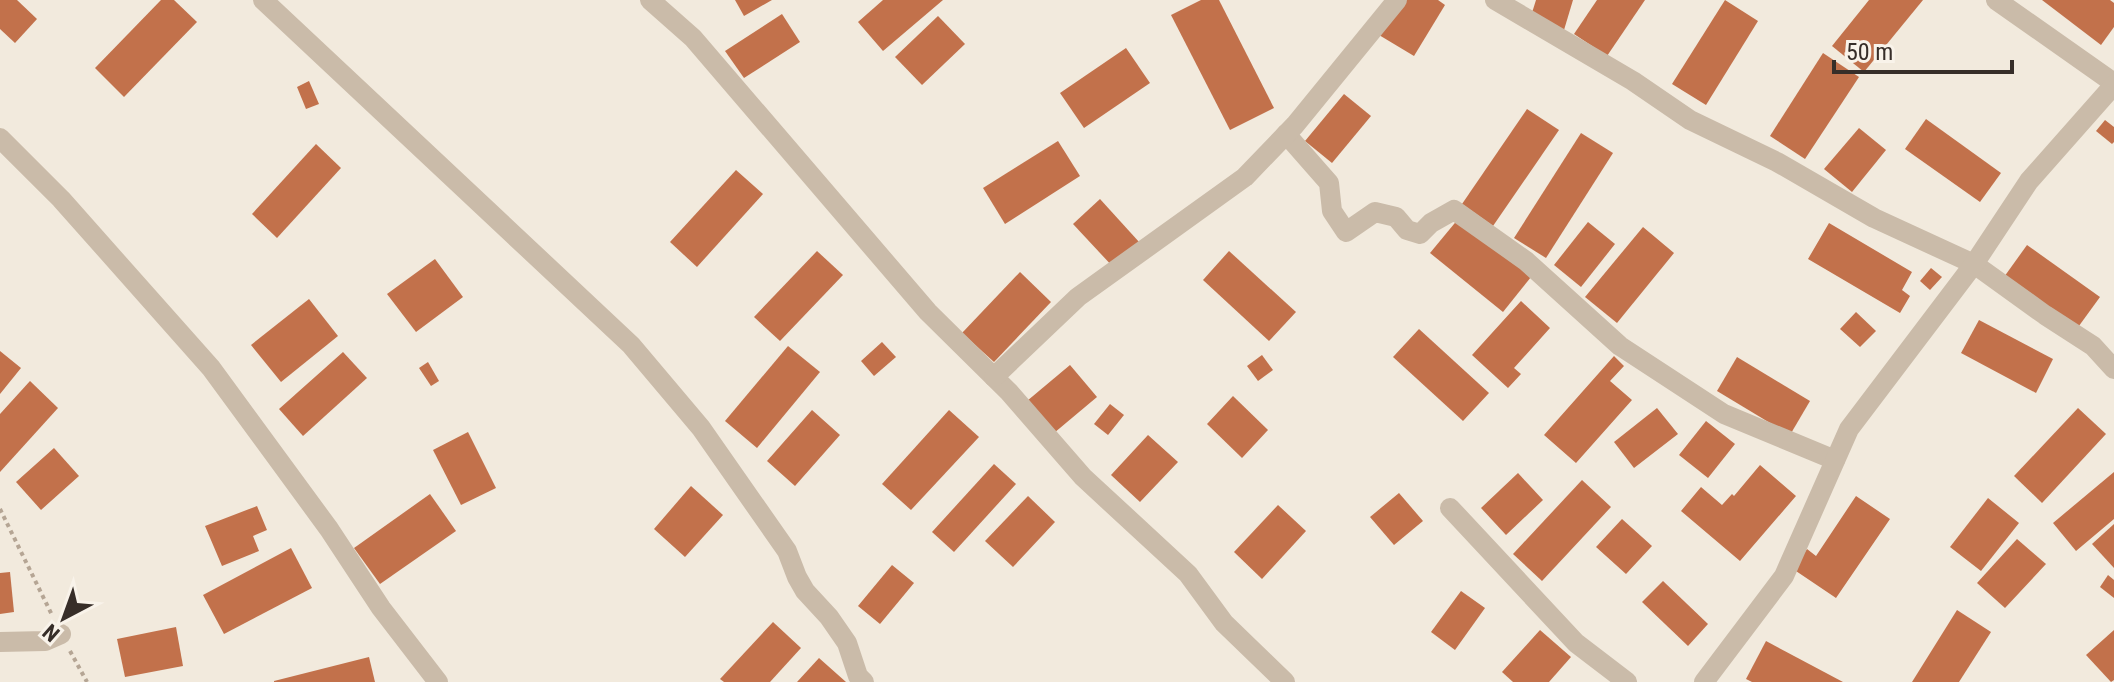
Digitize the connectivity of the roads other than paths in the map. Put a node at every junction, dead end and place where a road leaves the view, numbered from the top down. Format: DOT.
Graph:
graph roads {
  1 [pos="263,0"];
  2 [pos="650,0"];
  3 [pos="1397,0"];
  4 [pos="1495,0"];
  5 [pos="1996,0"];
  6 [pos="2114,84"];
  7 [pos="1286,134"];
  8 [pos="0,138"];
  9 [pos="1974,264"];
  10 [pos="2114,369"];
  11 [pos="994,377"];
  12 [pos="1835,460"];
  13 [pos="1450,508"];
  14 [pos="61,634"];
  15 [pos="0,642"];
  16 [pos="438,682"];
  17 [pos="864,682"];
  18 [pos="1285,682"];
  19 [pos="1627,682"];
  20 [pos="1704,682"];
  1 -- 17 [label="street"];
  2 -- 11 [label="street"];
  3 -- 7 [label="street"];
  4 -- 9 [label="street"];
  5 -- 6 [label="street"];
  6 -- 9 [label="street"];
  7 -- 11 [label="street"];
  7 -- 12 [label="street"];
  8 -- 16 [label="street"];
  9 -- 10 [label="street"];
  9 -- 12 [label="street"];
  11 -- 18 [label="street"];
  12 -- 20 [label="street"];
  13 -- 19 [label="street"];
  14 -- 15 [label="street"];
}
